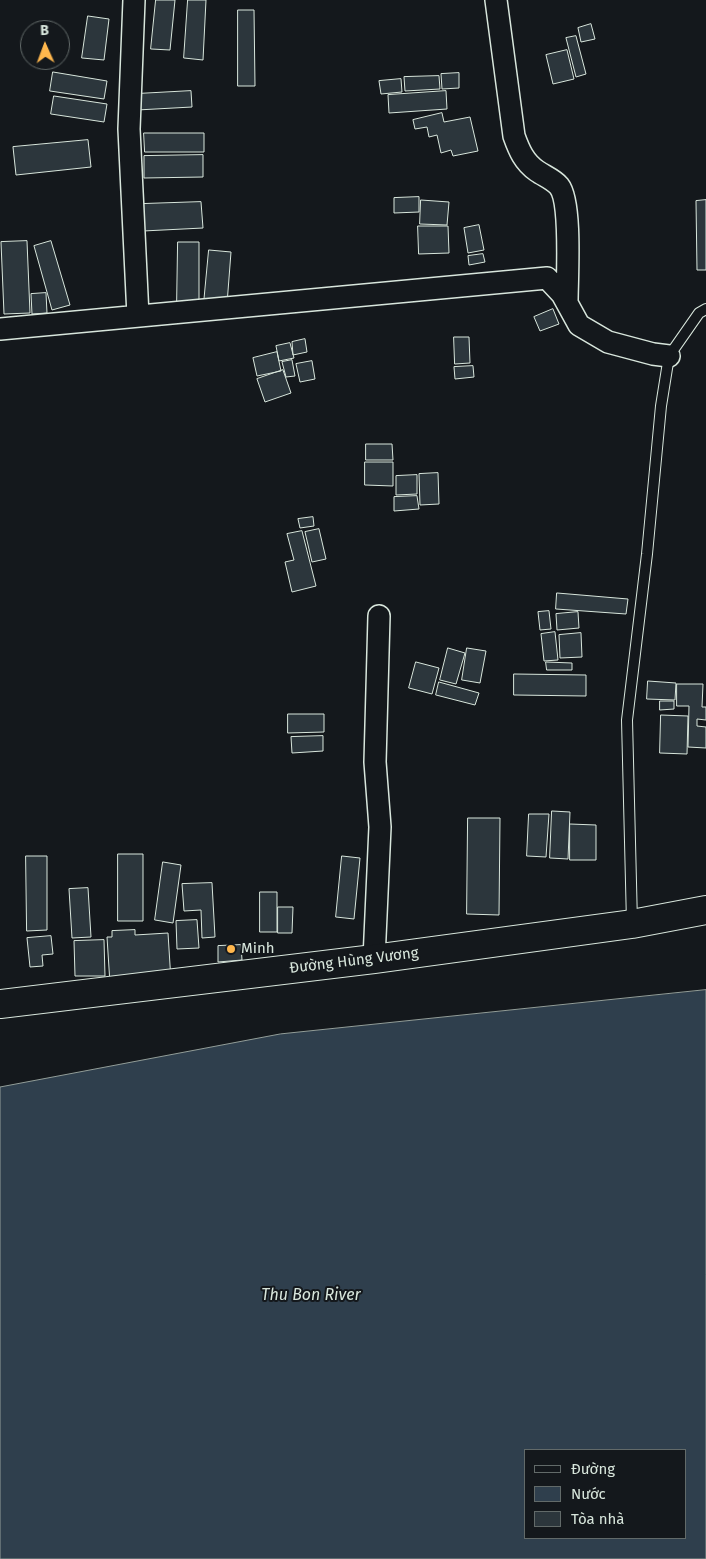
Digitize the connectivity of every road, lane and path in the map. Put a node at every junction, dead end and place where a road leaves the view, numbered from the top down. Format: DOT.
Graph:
graph roads {
  1 [pos="134,0"];
  2 [pos="496,0"];
  3 [pos="567,302"];
  4 [pos="706,309"];
  5 [pos="138,316"];
  6 [pos="0,329"];
  7 [pos="668,356"];
  8 [pos="379,616"];
  9 [pos="706,910"];
  10 [pos="632,924"];
  11 [pos="374,959"];
  12 [pos="0,1004"];
  1 -- 5 [label="street"];
  2 -- 3 [label="street"];
  3 -- 5 [label="street"];
  3 -- 7 [label="street"];
  4 -- 7 [label="lane"];
  5 -- 6 [label="street"];
  7 -- 10 [label="lane"];
  8 -- 11 [label="street"];
  9 -- 10 [label="main road, Đường Hùng Vương"];
  10 -- 11 [label="main road, Đường Hùng Vương"];
  11 -- 12 [label="main road, Đường Hùng Vương"];
}
